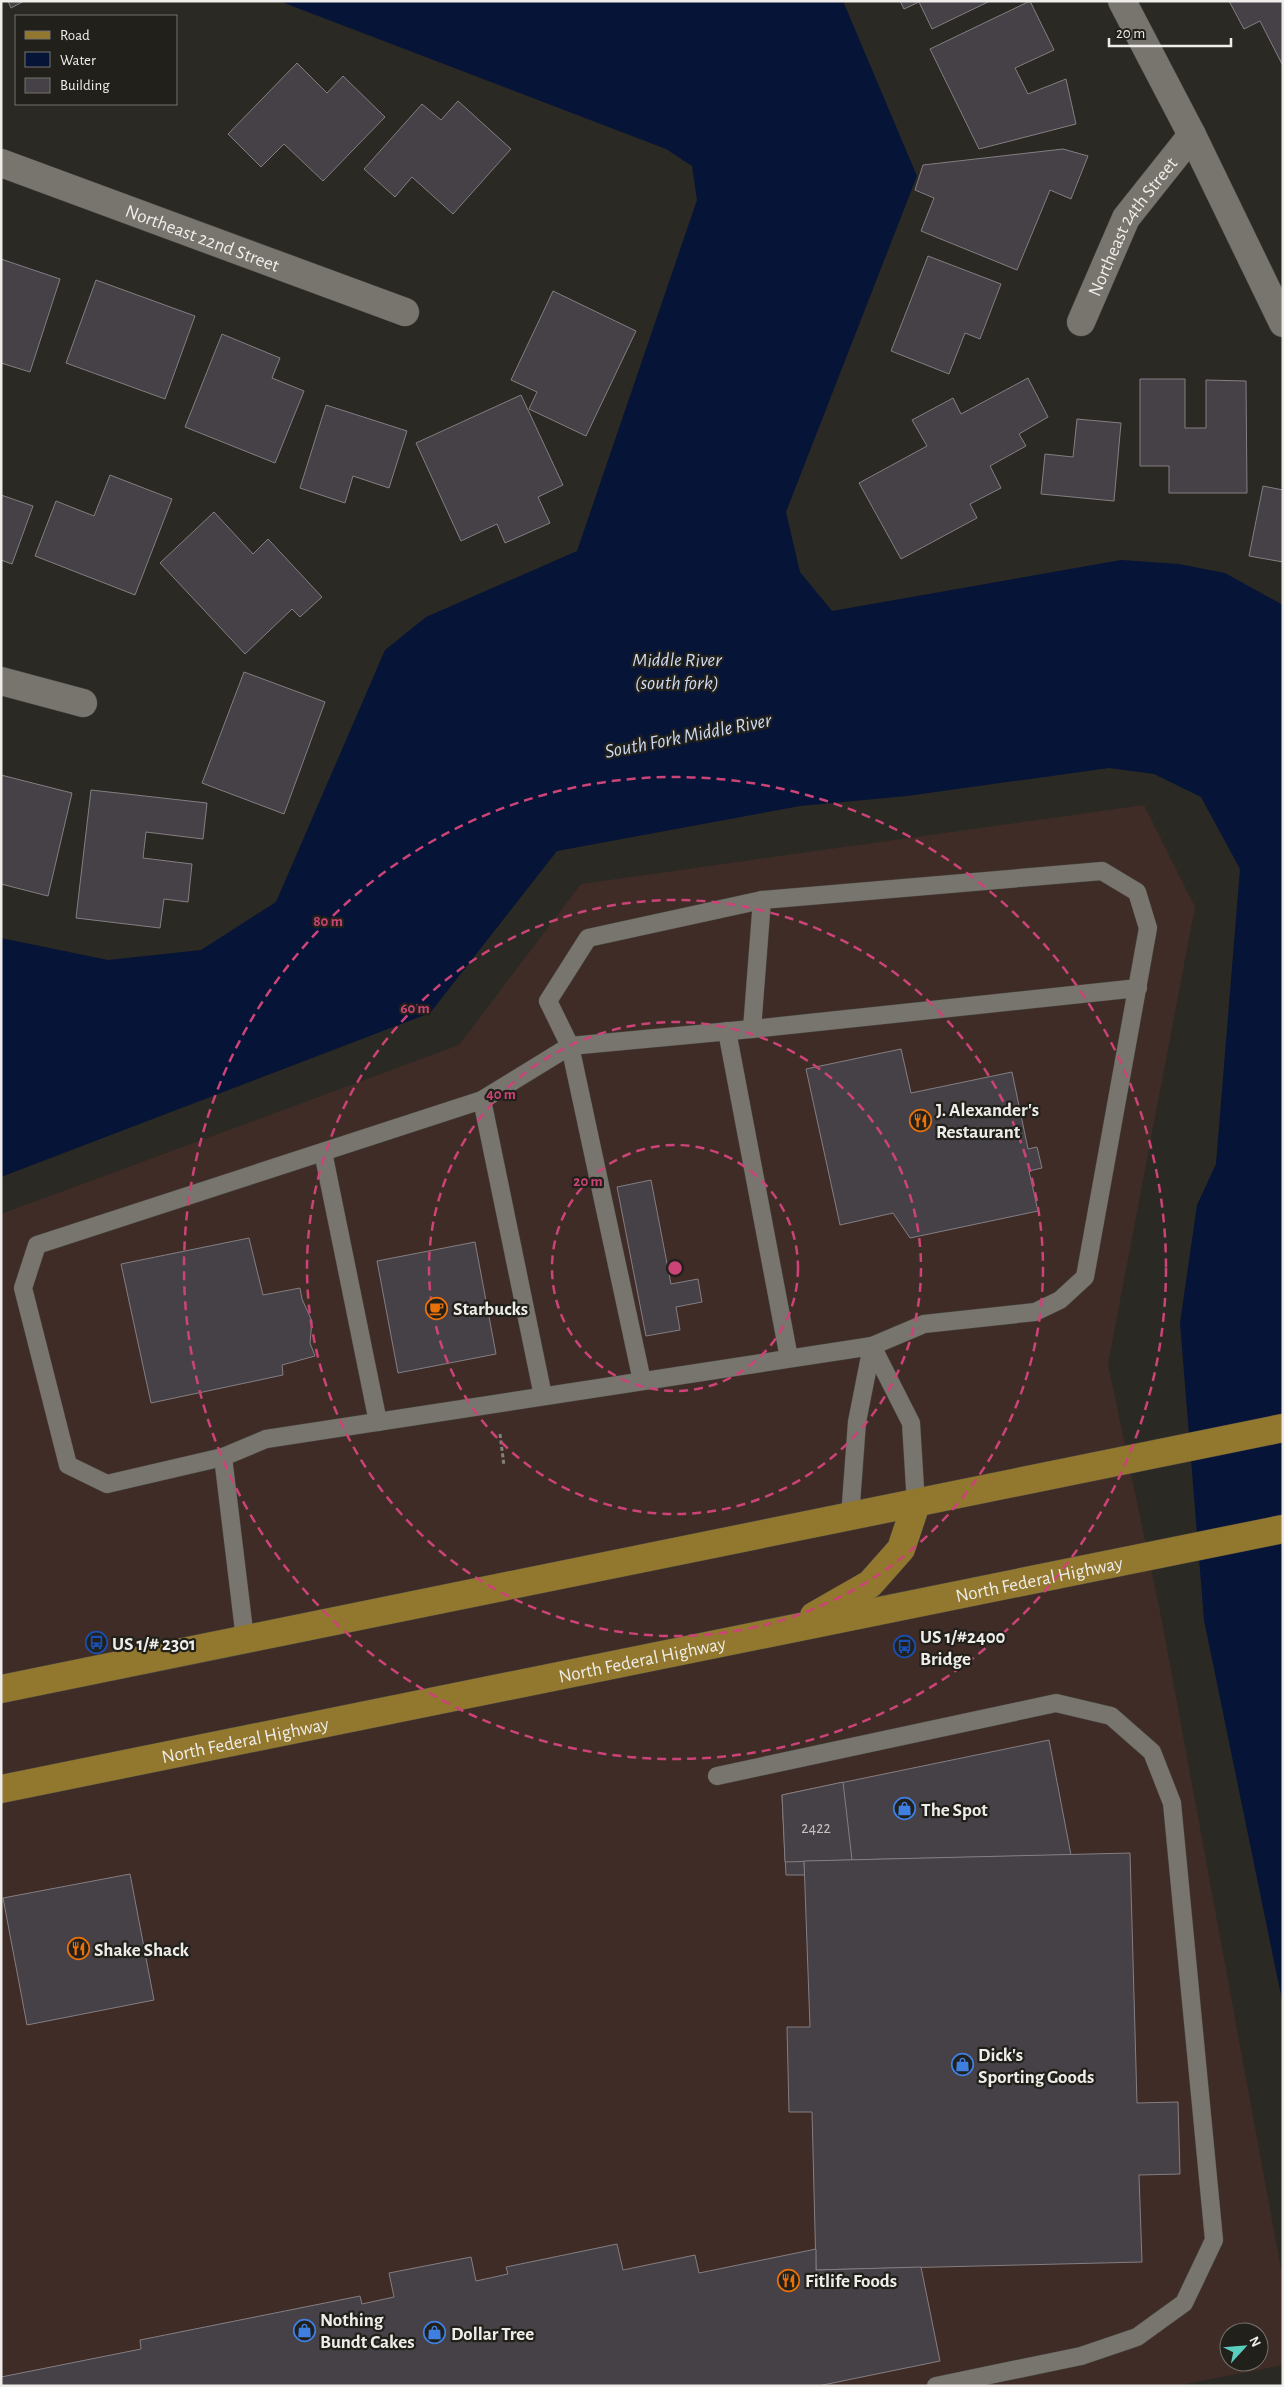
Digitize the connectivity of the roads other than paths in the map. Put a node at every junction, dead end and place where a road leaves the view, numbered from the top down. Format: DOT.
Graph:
graph roads {
  1 [pos="1122,1"];
  2 [pos="1192,135"];
  3 [pos="1,163"];
  4 [pos="405,312"];
  5 [pos="1081,322"];
  6 [pos="1283,323"];
  7 [pos="1,681"];
  8 [pos="83,703"];
  9 [pos="762,900"];
  10 [pos="1138,988"];
  11 [pos="752,1029"];
  12 [pos="727,1032"];
  13 [pos="570,1046"];
  14 [pos="482,1100"];
  15 [pos="323,1152"];
  16 [pos="872,1346"];
  17 [pos="789,1358"];
  18 [pos="642,1381"];
  19 [pos="543,1396"];
  20 [pos="378,1422"];
  21 [pos="1283,1428"];
  22 [pos="224,1457"];
  23 [pos="916,1504"];
  24 [pos="850,1517"];
  25 [pos="1283,1529"];
  26 [pos="793,1628"];
  27 [pos="245,1639"];
  28 [pos="1,1689"];
  29 [pos="717,1776"];
  30 [pos="1,1789"];
  31 [pos="936,2386"];
  1 -- 2 [label="street, Northeast 24th Street"];
  2 -- 5 [label="street, Northeast 24th Street"];
  2 -- 6 [label="street, Northeast 24th Street"];
  3 -- 4 [label="street, Northeast 22nd Street"];
  7 -- 8 [label="street"];
  9 -- 10 [label="lane"];
  9 -- 11 [label="lane"];
  9 -- 13 [label="lane"];
  10 -- 11 [label="lane"];
  10 -- 16 [label="lane"];
  11 -- 12 [label="lane"];
  12 -- 13 [label="lane"];
  12 -- 17 [label="lane"];
  13 -- 14 [label="lane"];
  13 -- 18 [label="lane"];
  14 -- 15 [label="lane"];
  14 -- 19 [label="lane"];
  15 -- 20 [label="lane"];
  15 -- 22 [label="lane"];
  16 -- 17 [label="lane"];
  16 -- 23 [label="lane"];
  16 -- 24 [label="lane"];
  17 -- 18 [label="lane"];
  18 -- 19 [label="lane"];
  19 -- 20 [label="lane"];
  20 -- 22 [label="lane"];
  21 -- 23 [label="main road"];
  22 -- 27 [label="lane"];
  23 -- 24 [label="main road"];
  23 -- 26 [label="main road"];
  24 -- 27 [label="main road"];
  25 -- 26 [label="main road, North Federal Highway"];
  26 -- 30 [label="main road, North Federal Highway"];
  27 -- 28 [label="main road"];
  29 -- 31 [label="lane"];
}
